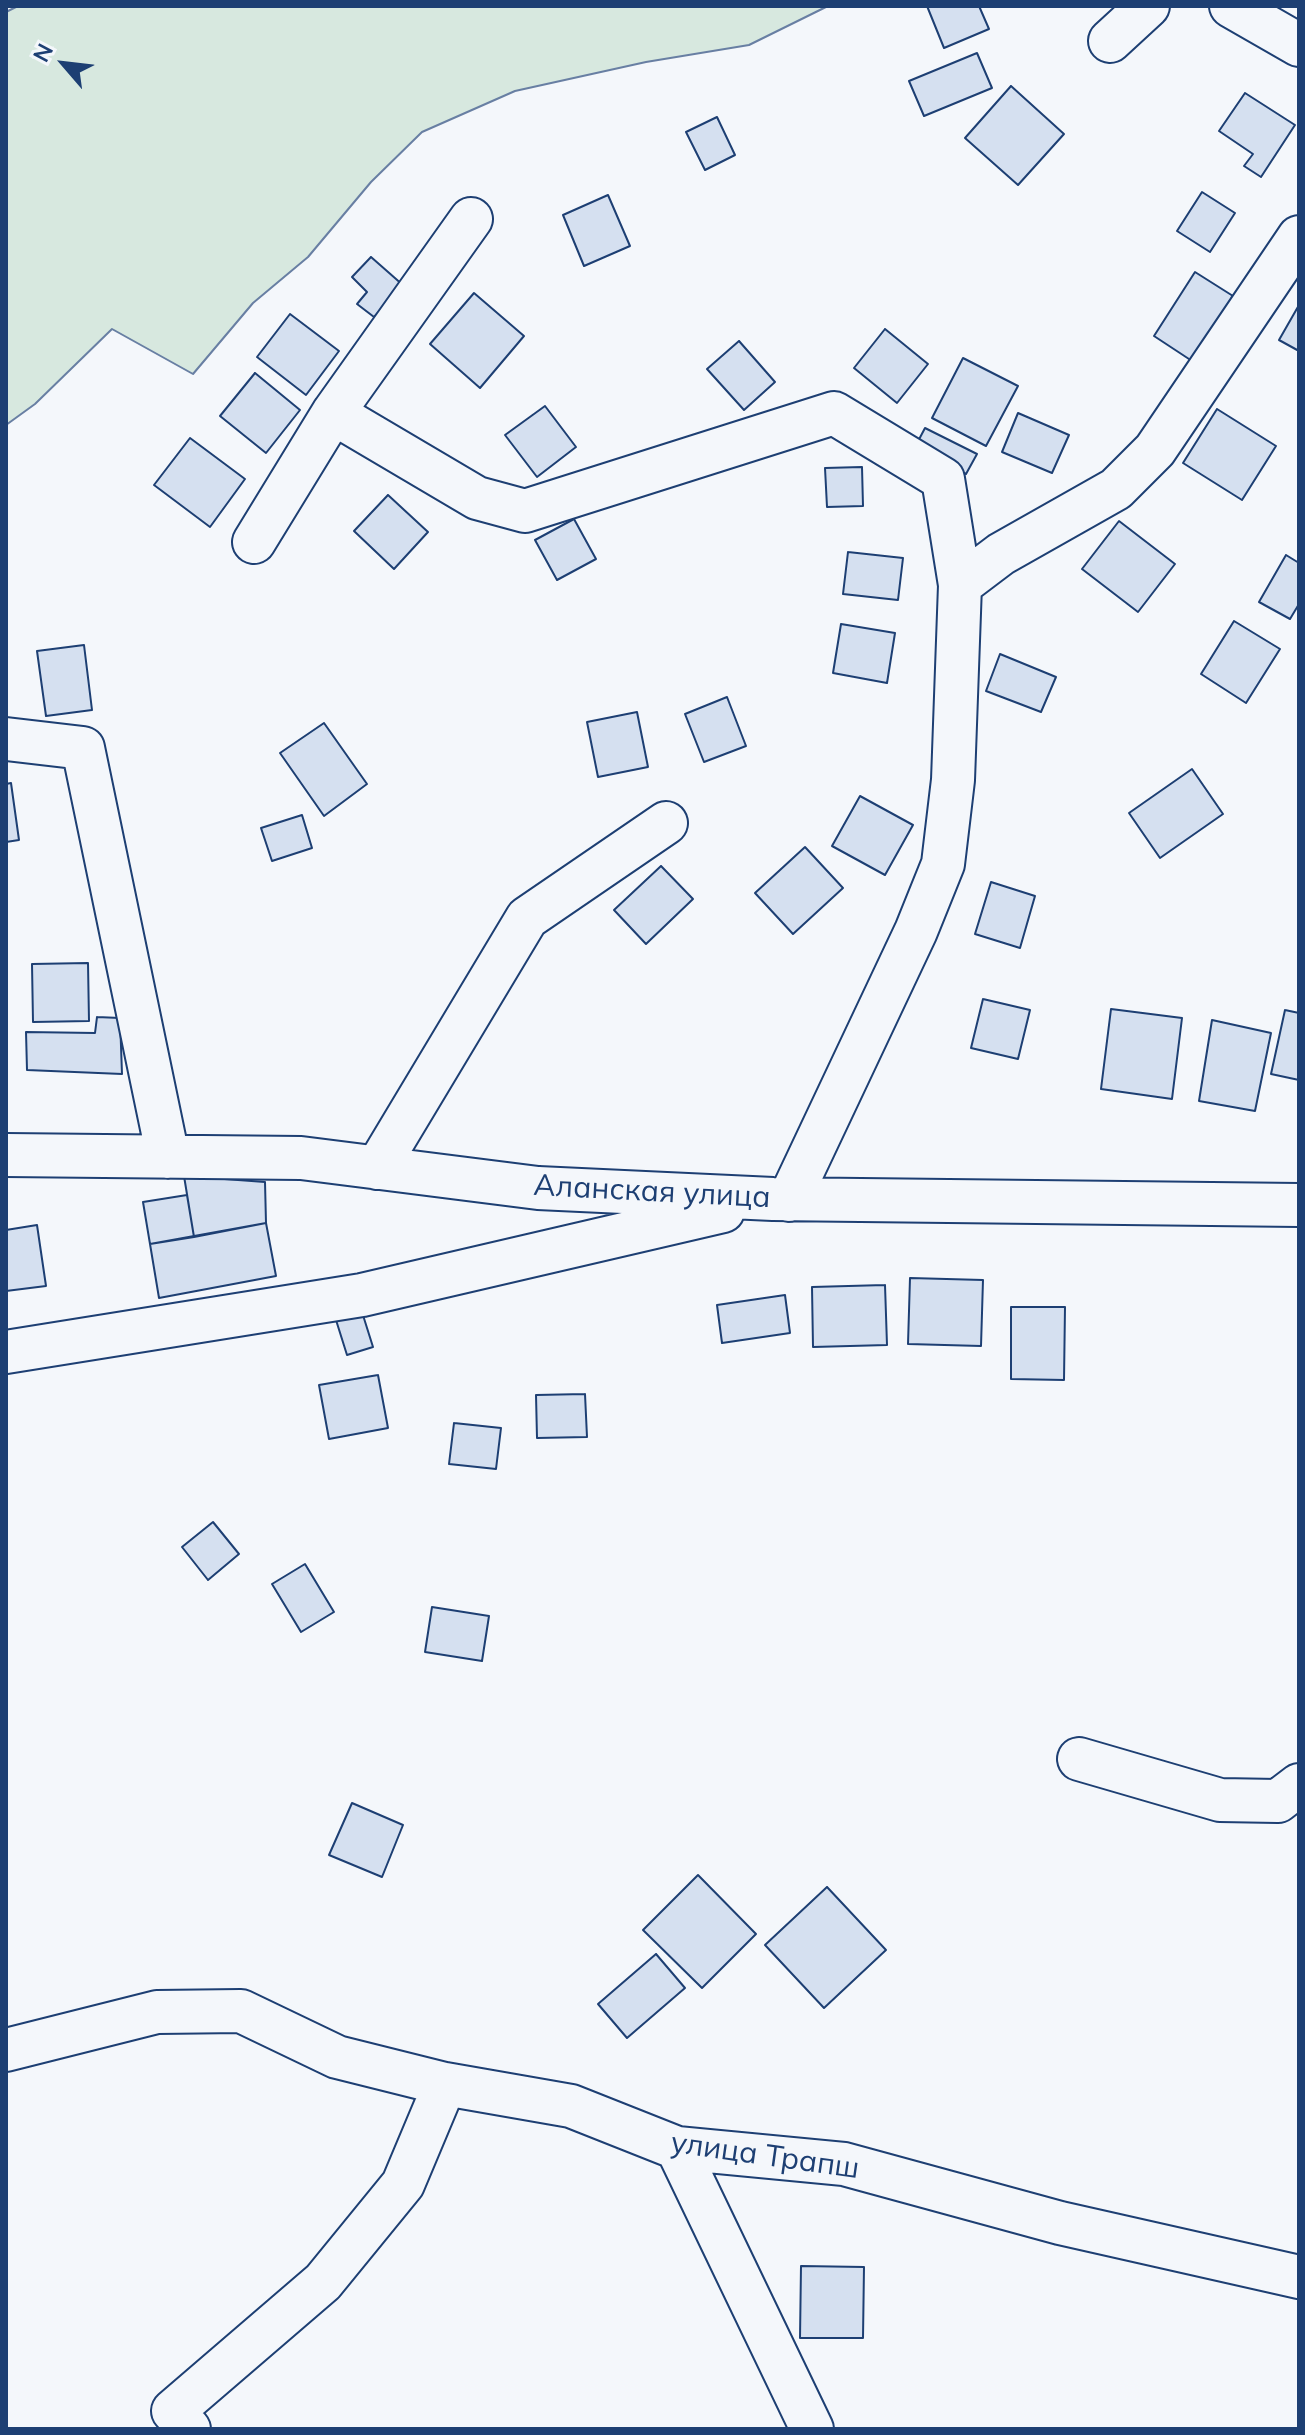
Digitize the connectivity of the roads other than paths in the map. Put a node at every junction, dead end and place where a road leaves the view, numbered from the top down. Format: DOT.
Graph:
graph roads {
  1 [pos="1148,6"];
  2 [pos="1231,6"];
  3 [pos="1110,41"];
  4 [pos="1299,45"];
  5 [pos="471,219"];
  6 [pos="1299,237"];
  7 [pos="333,413"];
  8 [pos="254,542"];
  9 [pos="960,585"];
  10 [pos="6,739"];
  11 [pos="666,823"];
  12 [pos="6,1155"];
  13 [pos="168,1157"];
  14 [pos="377,1168"];
  15 [pos="781,1199"];
  16 [pos="1299,1205"];
  17 [pos="6,1352"];
  18 [pos="1079,1759"];
  19 [pos="1299,1785"];
  20 [pos="6,2050"];
  21 [pos="445,2084"];
  22 [pos="677,2148"];
  23 [pos="1299,2277"];
  24 [pos="189,2429"];
  25 [pos="812,2429"];
  1 -- 3 [label="street"];
  2 -- 4 [label="street"];
  5 -- 7 [label="street"];
  6 -- 9 [label="street"];
  7 -- 8 [label="street"];
  7 -- 9 [label="street"];
  9 -- 15 [label="street"];
  10 -- 13 [label="street"];
  11 -- 14 [label="street"];
  12 -- 13 [label="street, Аланская улица"];
  13 -- 14 [label="street, Аланская улица"];
  14 -- 15 [label="street, Аланская улица"];
  15 -- 16 [label="street, Аланская улица"];
  15 -- 17 [label="street"];
  18 -- 19 [label="street"];
  20 -- 21 [label="street, улица Трапш"];
  21 -- 22 [label="street, улица Трапш"];
  21 -- 24 [label="street"];
  22 -- 23 [label="street, улица Трапш"];
  22 -- 25 [label="street"];
}
